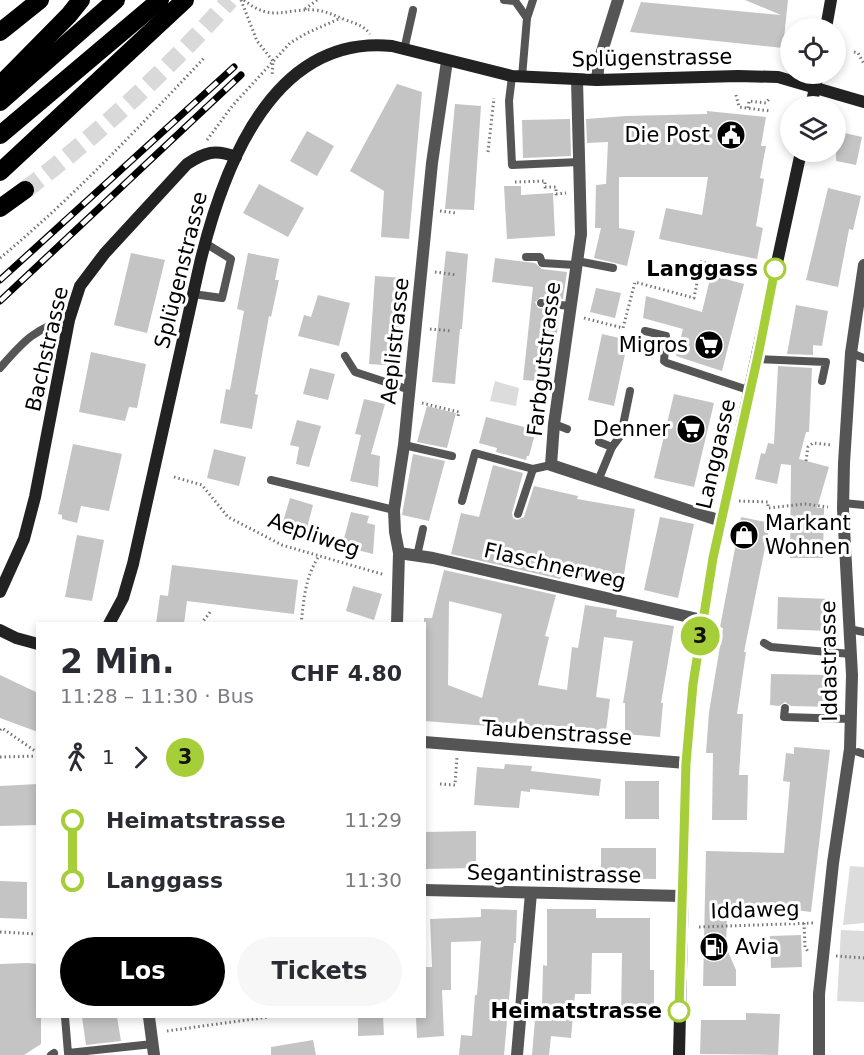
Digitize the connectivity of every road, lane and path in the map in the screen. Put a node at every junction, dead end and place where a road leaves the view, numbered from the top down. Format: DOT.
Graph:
graph roads {
  1 [pos="40,0"];
  2 [pos="81,0"];
  3 [pos="116,0"];
  4 [pos="160,0"];
  5 [pos="185,0"];
  6 [pos="243,0"];
  7 [pos="317,0"];
  8 [pos="504,0"];
  9 [pos="533,0"];
  10 [pos="618,0"];
  11 [pos="831,0"];
  12 [pos="304,10"];
  13 [pos="413,10"];
  14 [pos="340,18"];
  15 [pos="528,18"];
  16 [pos="828,18"];
  17 [pos="0,32"];
  18 [pos="378,45"];
  19 [pos="404,50"];
  20 [pos="854,51"];
  21 [pos="205,57"];
  22 [pos="273,61"];
  23 [pos="447,62"];
  24 [pos="864,64"];
  25 [pos="517,77"];
  26 [pos="577,80"];
  27 [pos="597,80"];
  28 [pos="816,84"];
  29 [pos="0,85"];
  30 [pos="815,87"];
  31 [pos="736,95"];
  32 [pos="813,96"];
  33 [pos="494,98"];
  34 [pos="769,99"];
  35 [pos="0,102"];
  36 [pos="864,102"];
  37 [pos="748,108"];
  38 [pos="770,111"];
  39 [pos="222,122"];
  40 [pos="0,135"];
  41 [pos="488,152"];
  42 [pos="236,157"];
  43 [pos="579,162"];
  44 [pos="799,162"];
  45 [pos="0,172"];
  46 [pos="515,182"];
  47 [pos="25,190"];
  48 [pos="580,193"];
  49 [pos="0,208"];
  50 [pos="434,211"];
  51 [pos="456,213"];
  52 [pos="205,243"];
  53 [pos="526,257"];
  54 [pos="0,258"];
  55 [pos="577,263"];
  56 [pos="864,265"];
  57 [pos="613,268"];
  58 [pos="428,271"];
  59 [pos="757,273"];
  60 [pos="457,275"];
  61 [pos="193,294"];
  62 [pos="542,303"];
  63 [pos="570,310"];
  64 [pos="69,320"];
  65 [pos="422,328"];
  66 [pos="452,331"];
  67 [pos="645,331"];
  68 [pos="851,353"];
  69 [pos="345,356"];
  70 [pos="864,358"];
  71 [pos="758,359"];
  72 [pos="0,368"];
  73 [pos="822,381"];
  74 [pos="630,391"];
  75 [pos="751,391"];
  76 [pos="412,396"];
  77 [pos="458,416"];
  78 [pos="554,424"];
  79 [pos="567,429"];
  80 [pos="599,442"];
  81 [pos="404,445"];
  82 [pos="612,447"];
  83 [pos="836,448"];
  84 [pos="452,456"];
  85 [pos="806,461"];
  86 [pos="551,465"];
  87 [pos="533,469"];
  88 [pos="174,477"];
  89 [pos="271,480"];
  90 [pos="598,481"];
  91 [pos="462,501"];
  92 [pos="725,501"];
  93 [pos="839,505"];
  94 [pos="864,505"];
  95 [pos="394,510"];
  96 [pos="518,513"];
  97 [pos="721,521"];
  98 [pos="423,529"];
  99 [pos="399,553"];
  100 [pos="319,555"];
  101 [pos="417,556"];
  102 [pos="391,577"];
  103 [pos="0,592"];
  104 [pos="211,611"];
  105 [pos="702,620"];
  106 [pos="109,622"];
  107 [pos="203,622"];
  108 [pos="301,622"];
  109 [pos="397,622"];
  110 [pos="849,629"];
  111 [pos="0,630"];
  112 [pos="864,632"];
  113 [pos="36,643"];
  114 [pos="764,643"];
  115 [pos="851,654"];
  116 [pos="785,708"];
  117 [pos="851,719"];
  118 [pos="0,730"];
  119 [pos="426,742"];
  120 [pos="36,753"];
  121 [pos="457,753"];
  122 [pos="36,754"];
  123 [pos="0,757"];
  124 [pos="686,763"];
  125 [pos="440,784"];
  126 [pos="426,890"];
  127 [pos="531,893"];
  128 [pos="682,897"];
  129 [pos="804,923"];
  130 [pos="812,923"];
  131 [pos="699,927"];
  132 [pos="0,932"];
  133 [pos="36,934"];
  134 [pos="812,953"];
  135 [pos="834,956"];
  136 [pos="864,958"];
  137 [pos="65,1018"];
  138 [pos="149,1018"];
  139 [pos="261,1018"];
  140 [pos="167,1031"];
  141 [pos="154,1050"];
  142 [pos="517,1055"];
  143 [pos="679,1055"];
  144 [pos="819,1055"];
  1 -- 17 [label="highway"];
  2 -- 29 [label="highway"];
  3 -- 35 [label="highway"];
  4 -- 40 [label="highway"];
  5 -- 45 [label="highway"];
  6 -- 12 [label="path"];
  6 -- 22 [label="path"];
  7 -- 12 [label="path"];
  8 -- 15 [label="lane"];
  9 -- 15 [label="lane"];
  10 -- 27 [label="street"];
  11 -- 16 [label="main road"];
  12 -- 14 [label="path"];
  13 -- 19 [label="lane"];
  14 -- 18 [label="path"];
  14 -- 22 [label="path"];
  15 -- 25 [label="lane"];
  18 -- 19 [label="main road, Splügenstrasse"];
  18 -- 42 [label="main road, Splügenstrasse"];
  19 -- 23 [label="main road, Splügenstrasse"];
  20 -- 24 [label="path"];
  21 -- 54 [label="path"];
  22 -- 39 [label="path"];
  23 -- 25 [label="main road, Splügenstrasse"];
  23 -- 76 [label="street, Aeplistrasse"];
  25 -- 26 [label="main road, Splügenstrasse"];
  25 -- 43 [label="lane"];
  26 -- 27 [label="main road, Splügenstrasse"];
  26 -- 43 [label="street, Farbgutstrasse"];
  27 -- 30 [label="main road, Splügenstrasse"];
  28 -- 30 [label="main road"];
  30 -- 32 [label="main road"];
  30 -- 36 [label="main road, Splügenstrasse"];
  31 -- 37 [label="path"];
  33 -- 41 [label="path"];
  34 -- 37 [label="path"];
  37 -- 38 [label="path"];
  42 -- 52 [label="main road, Splügenstrasse"];
  42 -- 64 [label="main road, Bachstrasse"];
  43 -- 48 [label="street, Farbgutstrasse"];
  44 -- 71 [label="main road, Langgasse"];
  46 -- 48 [label="path"];
  47 -- 49 [label="highway"];
  48 -- 55 [label="street, Farbgutstrasse"];
  50 -- 51 [label="path"];
  52 -- 61 [label="main road, Splügenstrasse"];
  52 -- 61 [label="lane"];
  53 -- 55 [label="lane"];
  55 -- 57 [label="lane"];
  55 -- 63 [label="street, Farbgutstrasse"];
  56 -- 68 [label="street, Iddastrasse"];
  58 -- 60 [label="path"];
  59 -- 63 [label="path"];
  61 -- 106 [label="main road, Splügenstrasse"];
  62 -- 63 [label="lane"];
  63 -- 78 [label="street, Farbgutstrasse"];
  64 -- 72 [label="lane"];
  64 -- 103 [label="main road, Bachstrasse"];
  65 -- 66 [label="path"];
  67 -- 75 [label="lane"];
  68 -- 70 [label="lane"];
  68 -- 93 [label="street, Iddastrasse"];
  69 -- 76 [label="lane"];
  71 -- 73 [label="lane"];
  71 -- 75 [label="main road, Langgasse"];
  74 -- 82 [label="lane"];
  75 -- 92 [label="main road, Langgasse"];
  76 -- 77 [label="path"];
  76 -- 81 [label="street, Aeplistrasse"];
  78 -- 79 [label="lane"];
  78 -- 86 [label="street, Farbgutstrasse"];
  80 -- 82 [label="lane"];
  81 -- 84 [label="lane"];
  81 -- 95 [label="street, Aeplistrasse"];
  82 -- 90 [label="lane"];
  83 -- 85 [label="path"];
  86 -- 87 [label="lane"];
  86 -- 90 [label="street, Farbgutstrasse"];
  87 -- 91 [label="lane"];
  87 -- 96 [label="lane"];
  88 -- 100 [label="path, Aepliweg"];
  89 -- 95 [label="lane"];
  90 -- 97 [label="street, Farbgutstrasse"];
  92 -- 93 [label="path"];
  92 -- 97 [label="main road, Langgasse"];
  93 -- 94 [label="lane"];
  93 -- 110 [label="street, Iddastrasse"];
  95 -- 99 [label="street, Aeplistrasse"];
  97 -- 105 [label="main road, Langgasse"];
  98 -- 101 [label="lane"];
  99 -- 101 [label="street, Flaschnerweg"];
  99 -- 109 [label="street, Aeplistrasse"];
  100 -- 102 [label="path, Aepliweg"];
  100 -- 108 [label="path"];
  101 -- 105 [label="street, Flaschnerweg"];
  104 -- 107 [label="path"];
  105 -- 124 [label="main road, Langgasse"];
  110 -- 112 [label="lane"];
  110 -- 115 [label="street, Iddastrasse"];
  111 -- 113 [label="main road"];
  114 -- 115 [label="lane"];
  115 -- 117 [label="street, Iddastrasse"];
  116 -- 117 [label="lane"];
  117 -- 144 [label="street, Iddastrasse"];
  118 -- 120 [label="path"];
  119 -- 124 [label="street, Taubenstrasse"];
  121 -- 125 [label="path"];
  122 -- 123 [label="path"];
  124 -- 128 [label="main road, Langgasse"];
  126 -- 127 [label="street, Segantinistrasse"];
  127 -- 128 [label="street, Segantinistrasse"];
  127 -- 142 [label="street"];
  128 -- 143 [label="main road, Langgasse"];
  129 -- 130 [label="path, Iddaweg"];
  129 -- 131 [label="path, Iddaweg"];
  129 -- 134 [label="path"];
  132 -- 133 [label="path"];
  135 -- 136 [label="path"];
  137 -- 141 [label="lane"];
  138 -- 141 [label="street"];
  139 -- 140 [label="path"];
}
